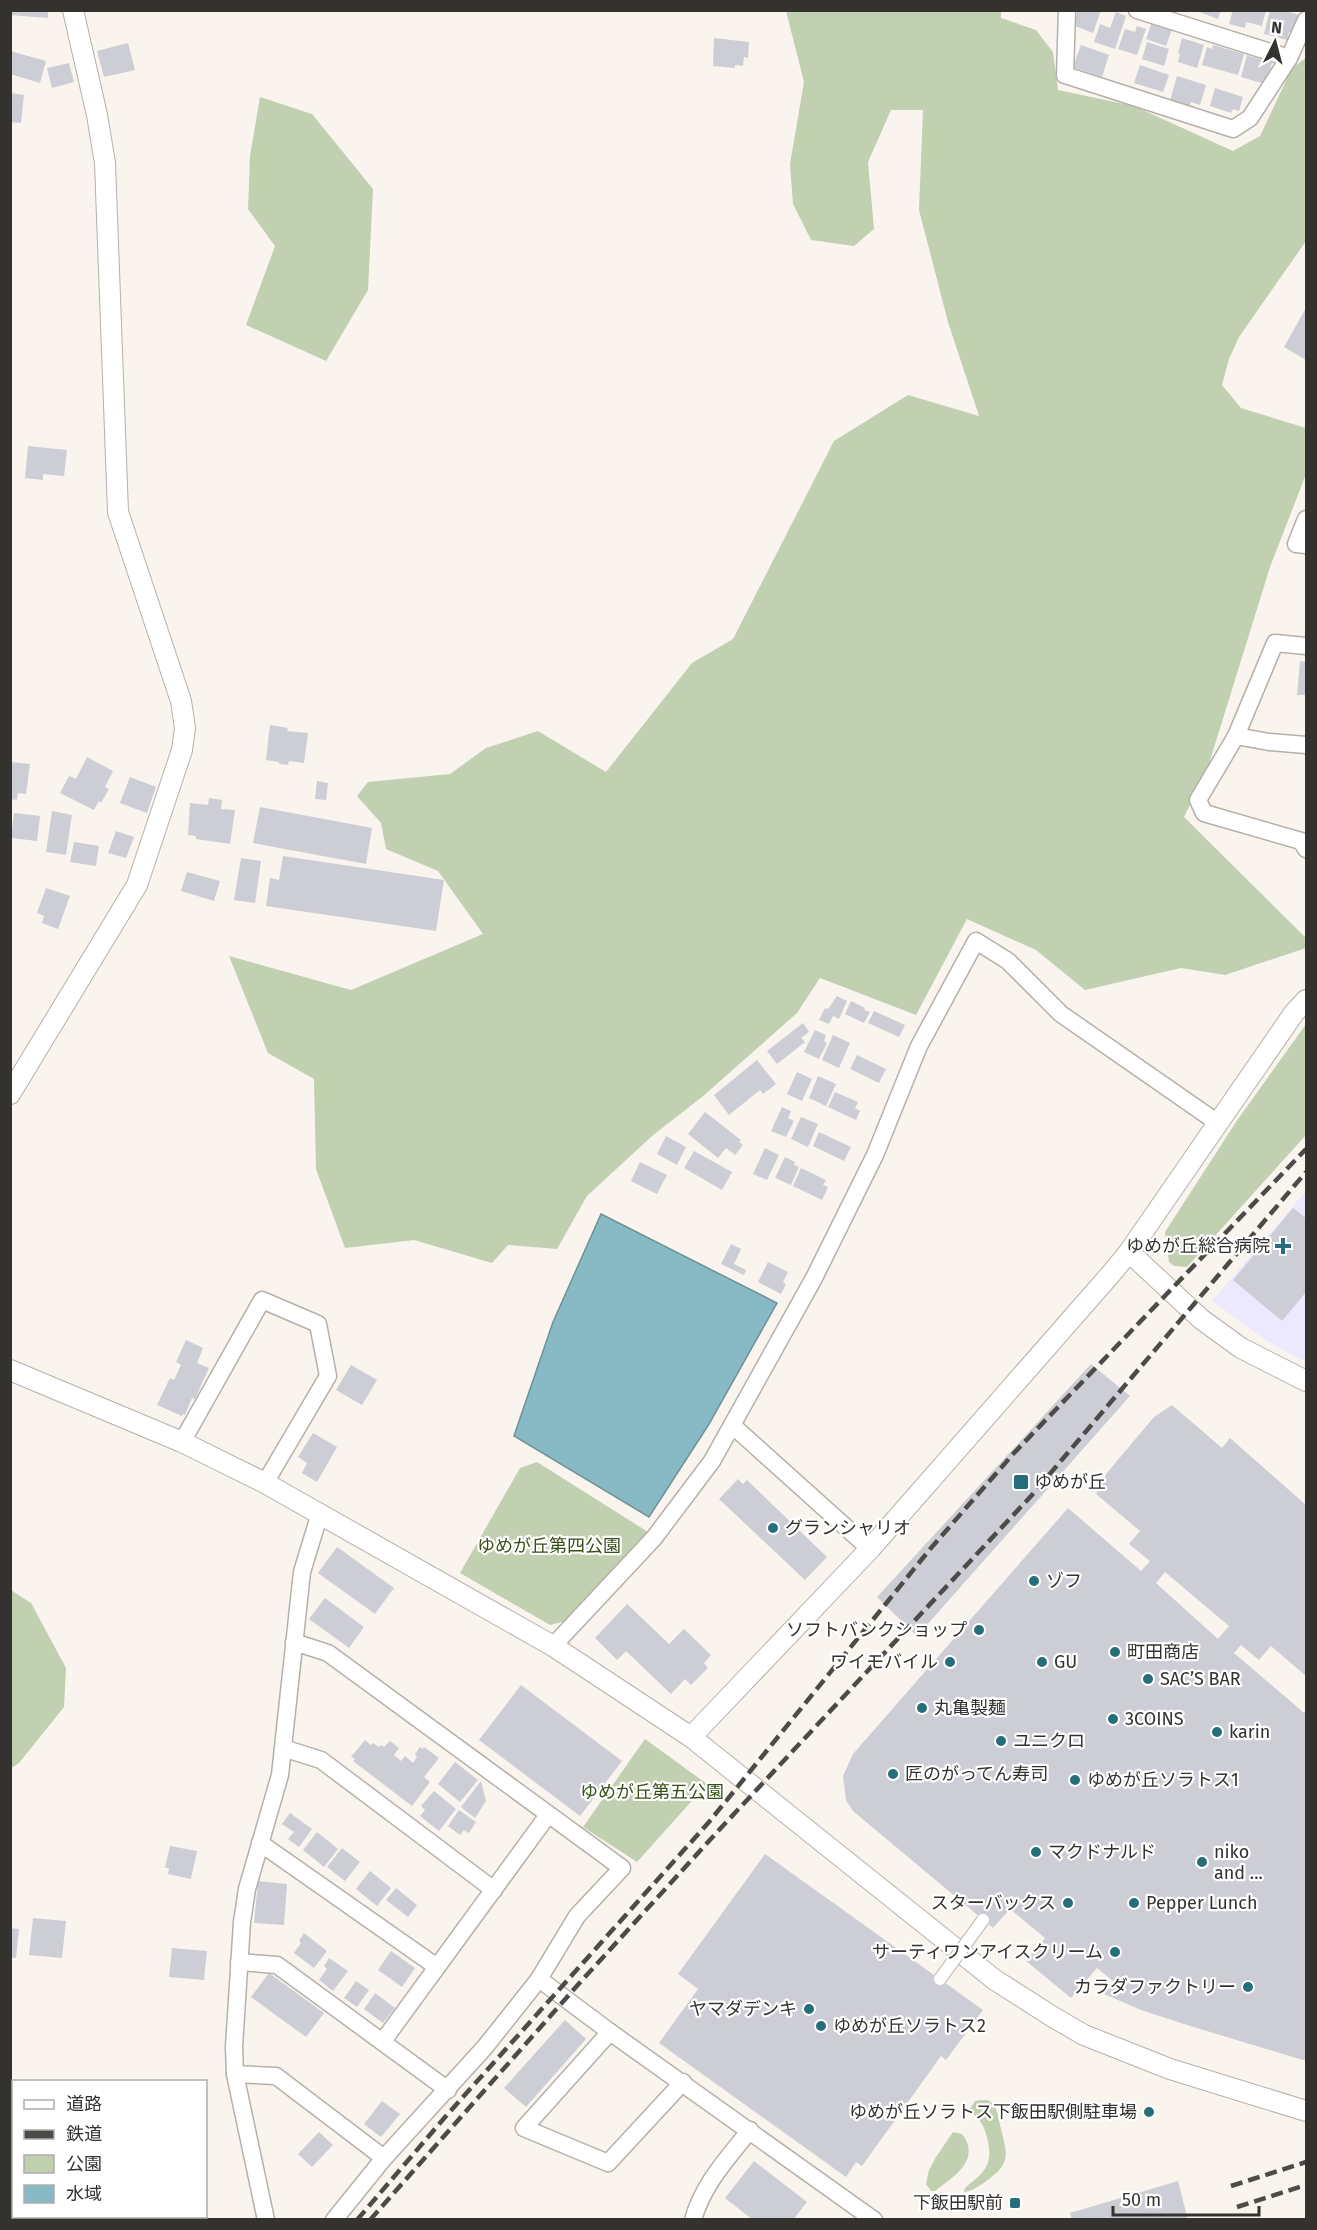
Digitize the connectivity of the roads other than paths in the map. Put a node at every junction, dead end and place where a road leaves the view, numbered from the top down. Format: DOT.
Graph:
graph roads {
  1 [pos="73,10"];
  2 [pos="1067,10"];
  3 [pos="1137,10"];
  4 [pos="1306,20"];
  5 [pos="1289,58"];
  6 [pos="1306,519"];
  7 [pos="1306,545"];
  8 [pos="1306,646"];
  9 [pos="1236,736"];
  10 [pos="1306,745"];
  11 [pos="1306,849"];
  12 [pos="1306,1000"];
  13 [pos="10,1094"];
  14 [pos="1218,1123"];
  15 [pos="1129,1252"];
  16 [pos="10,1370"];
  17 [pos="1306,1381"];
  18 [pos="732,1425"];
  19 [pos="183,1442"];
  20 [pos="265,1484"];
  21 [pos="320,1513"];
  22 [pos="870,1549"];
  23 [pos="294,1642"];
  24 [pos="553,1646"];
  25 [pos="691,1737"];
  26 [pos="283,1748"];
  27 [pos="548,1815"];
  28 [pos="260,1843"];
  29 [pos="494,1890"];
  30 [pos="983,1920"];
  31 [pos="239,1962"];
  32 [pos="437,1967"];
  33 [pos="539,1979"];
  34 [pos="940,1979"];
  35 [pos="610,2032"];
  36 [pos="383,2041"];
  37 [pos="235,2074"];
  38 [pos="683,2082"];
  39 [pos="448,2090"];
  40 [pos="1306,2111"];
  41 [pos="750,2130"];
  42 [pos="384,2158"];
  43 [pos="266,2220"];
  44 [pos="334,2220"];
  45 [pos="693,2220"];
  46 [pos="874,2220"];
  1 -- 13 [label="street"];
  2 -- 5 [label="street"];
  3 -- 5 [label="street"];
  4 -- 5 [label="street"];
  6 -- 7 [label="street"];
  8 -- 9 [label="street"];
  9 -- 10 [label="street"];
  9 -- 11 [label="street"];
  12 -- 14 [label="street"];
  14 -- 15 [label="street"];
  14 -- 18 [label="street"];
  15 -- 17 [label="street"];
  15 -- 22 [label="street"];
  16 -- 19 [label="street"];
  18 -- 22 [label="street"];
  18 -- 24 [label="street"];
  19 -- 20 [label="street"];
  19 -- 20 [label="street"];
  20 -- 21 [label="street"];
  21 -- 23 [label="street"];
  21 -- 24 [label="street"];
  22 -- 25 [label="street"];
  23 -- 26 [label="street"];
  23 -- 27 [label="street"];
  24 -- 25 [label="street"];
  25 -- 40 [label="street"];
  26 -- 28 [label="street"];
  26 -- 29 [label="street"];
  27 -- 29 [label="street"];
  27 -- 33 [label="street"];
  28 -- 31 [label="street"];
  28 -- 32 [label="street"];
  29 -- 32 [label="street"];
  30 -- 34 [label="street, bridge"];
  31 -- 36 [label="street"];
  31 -- 37 [label="street"];
  32 -- 36 [label="street"];
  33 -- 35 [label="street"];
  33 -- 39 [label="street"];
  35 -- 38 [label="street"];
  35 -- 38 [label="street"];
  36 -- 39 [label="street"];
  37 -- 42 [label="street"];
  37 -- 43 [label="street"];
  38 -- 41 [label="street"];
  39 -- 42 [label="street"];
  41 -- 45 [label="street"];
  41 -- 46 [label="street"];
  42 -- 44 [label="street"];
}
